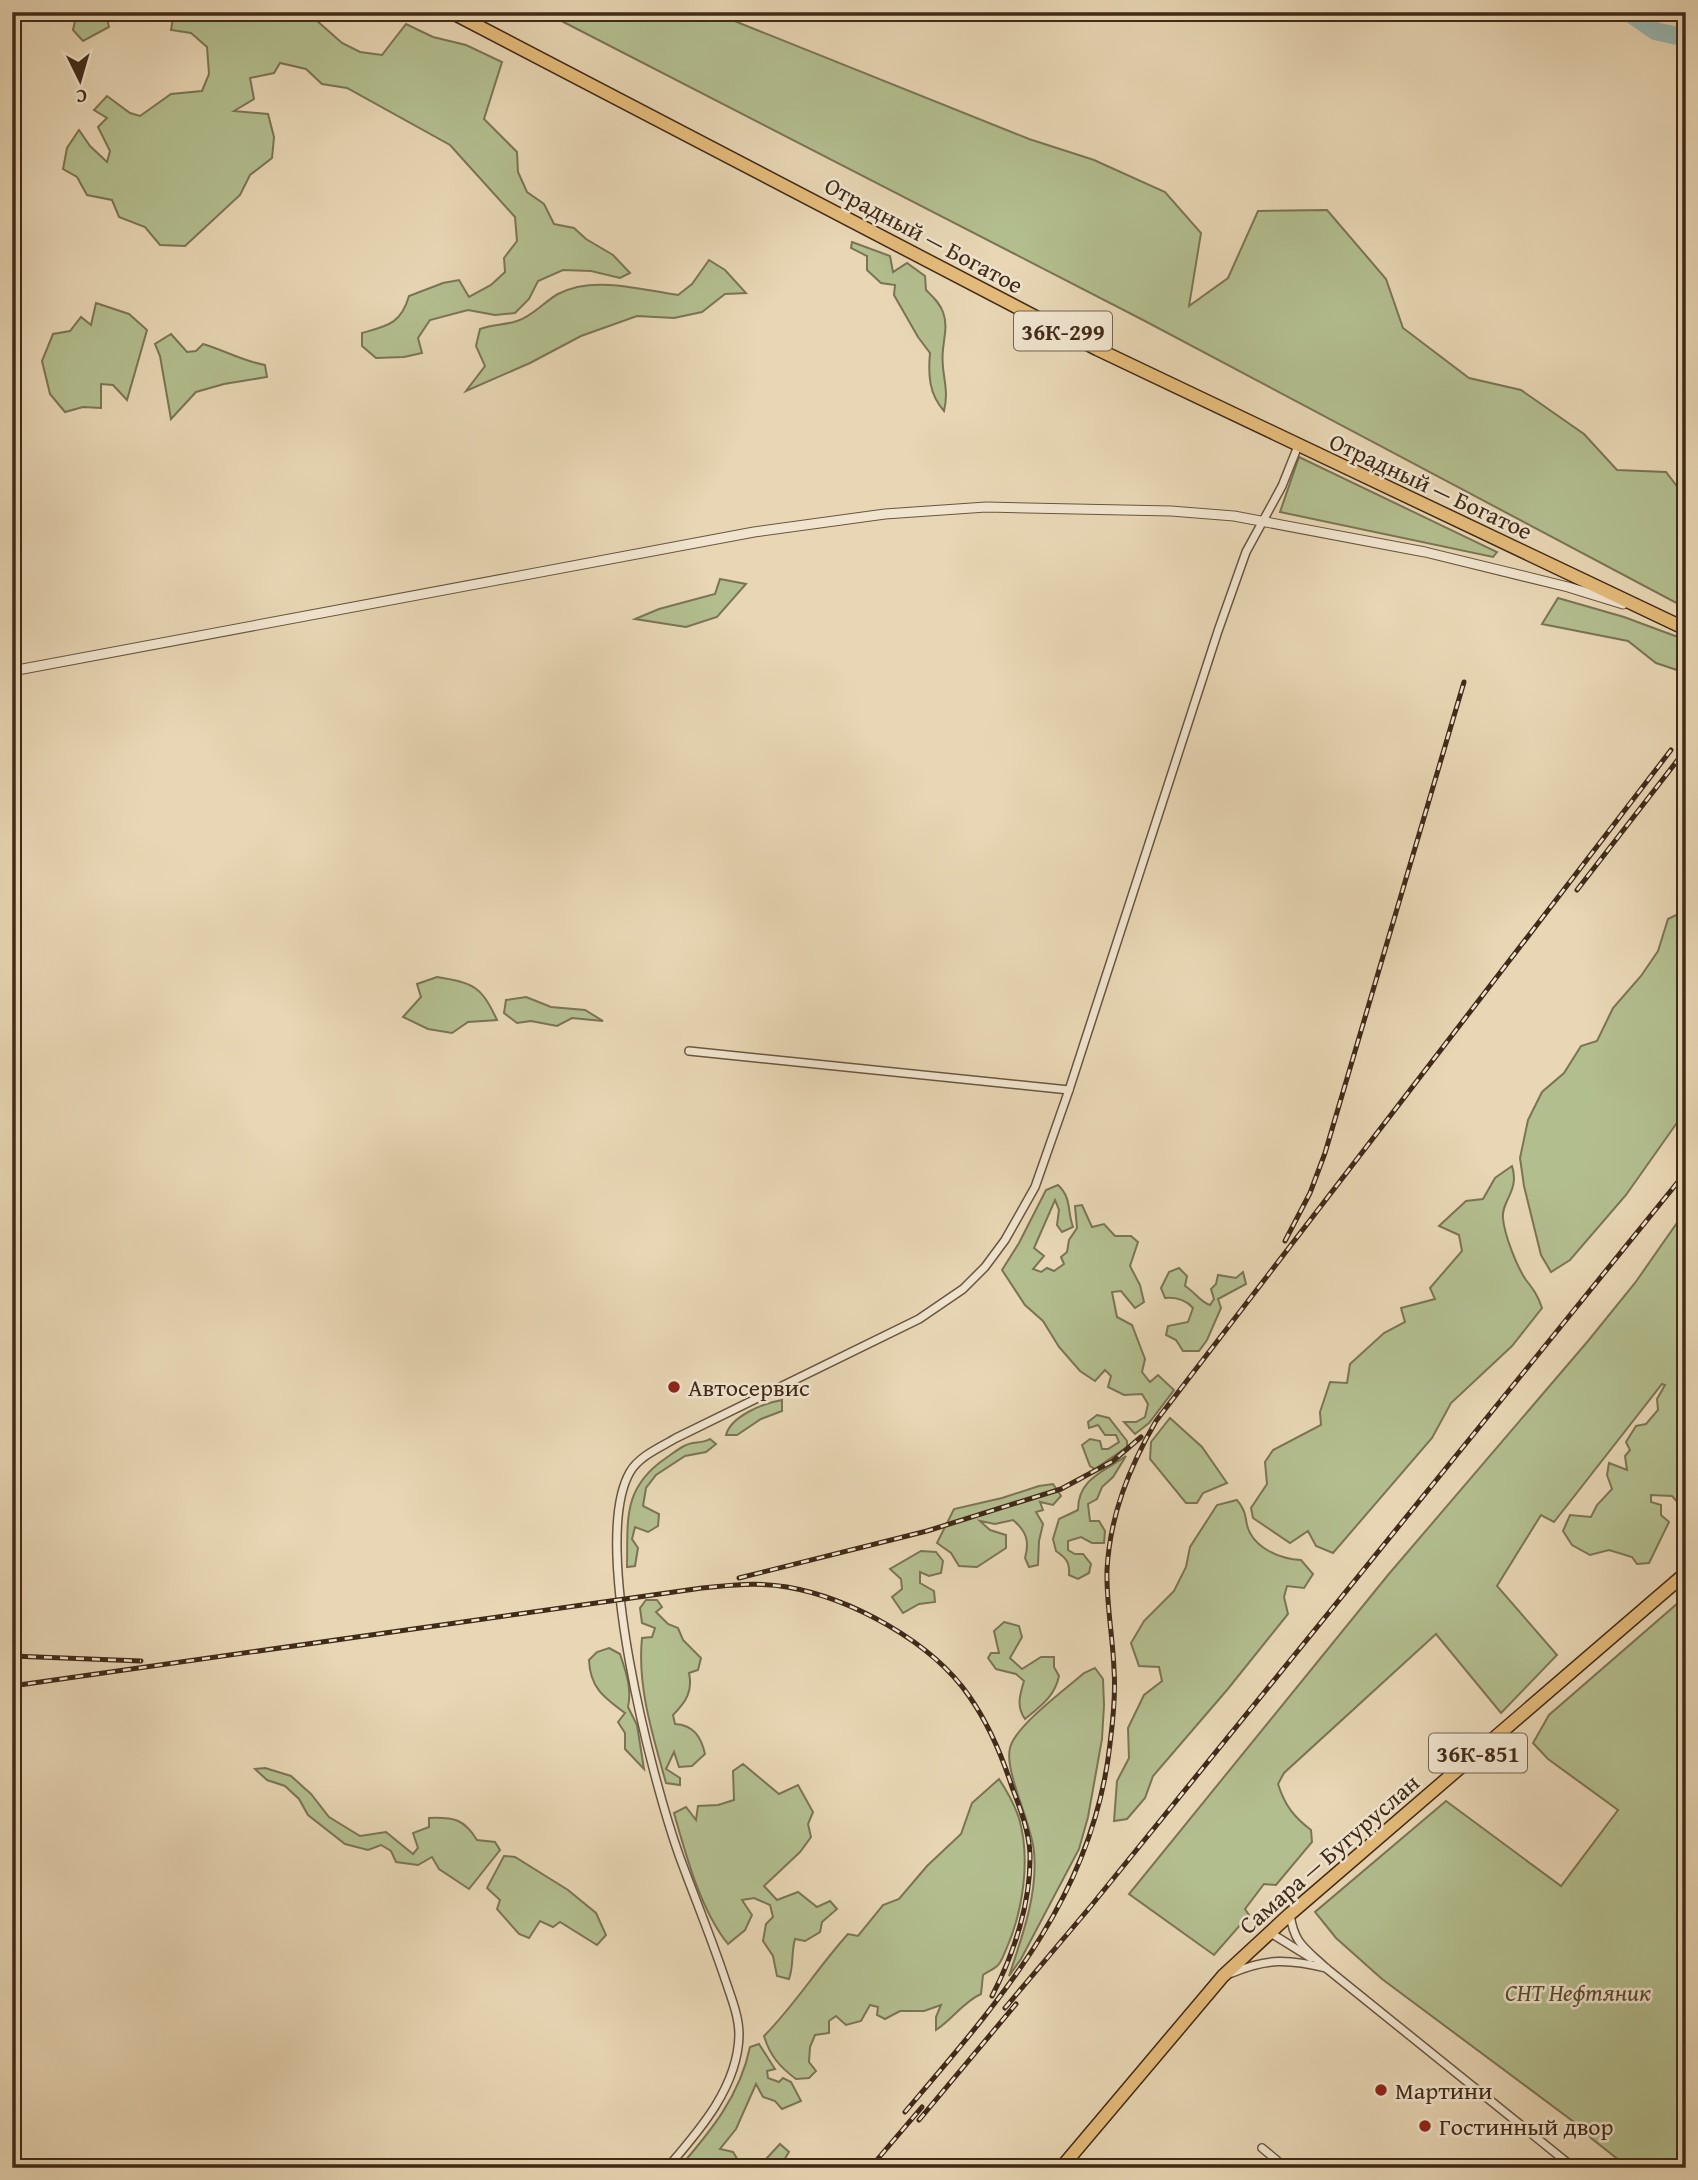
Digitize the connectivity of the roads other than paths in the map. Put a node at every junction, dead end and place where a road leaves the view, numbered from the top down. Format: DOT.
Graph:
graph roads {
  1 [pos="451,12"];
  2 [pos="1298,446"];
  3 [pos="1263,521"];
  4 [pos="1652,613"];
  5 [pos="1686,629"];
  6 [pos="12,671"];
  7 [pos="689,1051"];
  8 [pos="1069,1090"];
  9 [pos="1686,1573"];
  10 [pos="1290,1914"];
  11 [pos="1269,1932"];
  12 [pos="1326,1968"];
  13 [pos="1223,1976"];
  14 [pos="1262,2148"];
  15 [pos="667,2168"];
  16 [pos="1062,2168"];
  17 [pos="1286,2168"];
  18 [pos="1574,2168"];
  1 -- 2 [label="main road, Отрадный — Богатое / 36К-299"];
  2 -- 3 [label="street"];
  2 -- 4 [label="main road, Отрадный — Богатое / 36К-299"];
  3 -- 4 [label="street"];
  3 -- 6 [label="street"];
  3 -- 8 [label="street"];
  4 -- 5 [label="main road, Отрадный — Богатое / 36К-299"];
  7 -- 8 [label="street"];
  8 -- 15 [label="street"];
  9 -- 10 [label="main road, Самара — Бугуруслан / 36К-851"];
  10 -- 11 [label="main road, Самара — Бугуруслан / 36К-851"];
  10 -- 12 [label="street"];
  11 -- 12 [label="street"];
  11 -- 13 [label="main road, Самара — Бугуруслан / 36К-851"];
  12 -- 13 [label="street"];
  12 -- 18 [label="street"];
  13 -- 16 [label="main road, 36К-851"];
  14 -- 17 [label="street"];
}
